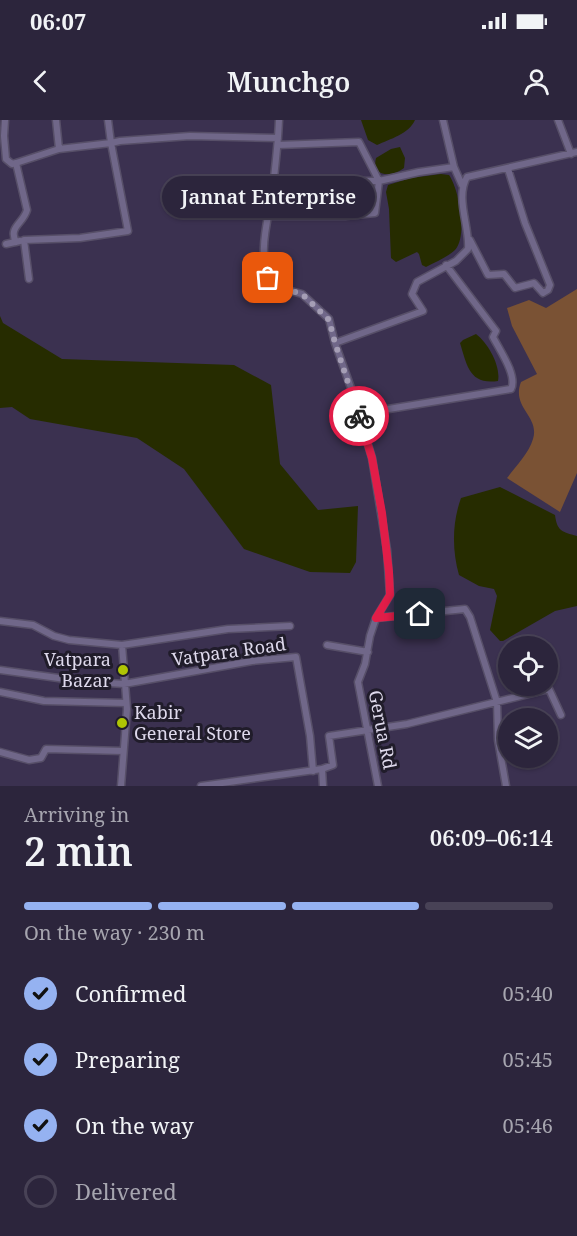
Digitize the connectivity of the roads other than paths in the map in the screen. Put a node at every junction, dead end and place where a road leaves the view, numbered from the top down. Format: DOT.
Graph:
graph roads {
  1 [pos="5,120"];
  2 [pos="56,120"];
  3 [pos="108,120"];
  4 [pos="279,120"];
  5 [pos="443,120"];
  6 [pos="558,120"];
  7 [pos="278,141"];
  8 [pos="111,143"];
  9 [pos="59,149"];
  10 [pos="574,153"];
  11 [pos="16,163"];
  12 [pos="454,166"];
  13 [pos="508,169"];
  14 [pos="273,180"];
  15 [pos="379,181"];
  16 [pos="462,185"];
  17 [pos="267,216"];
  18 [pos="469,238"];
  19 [pos="24,240"];
  20 [pos="16,242"];
  21 [pos="6,244"];
  22 [pos="446,265"];
  23 [pos="29,279"];
  24 [pos="335,343"];
  25 [pos="358,414"];
  26 [pos="376,618"];
  27 [pos="0,621"];
  28 [pos="290,626"];
  29 [pos="122,645"];
  30 [pos="327,645"];
  31 [pos="368,652"];
  32 [pos="0,670"];
  33 [pos="124,684"];
  34 [pos="0,692"];
  35 [pos="497,702"];
  36 [pos="126,703"];
  37 [pos="561,715"];
  38 [pos="367,730"];
  39 [pos="123,751"];
  40 [pos="0,752"];
  41 [pos="322,769"];
  42 [pos="313,771"];
  43 [pos="121,786"];
  44 [pos="201,786"];
  45 [pos="323,786"];
  46 [pos="378,786"];
  47 [pos="506,786"];
  1 -- 11 [label="street"];
  2 -- 9 [label="street"];
  3 -- 8 [label="street"];
  4 -- 7 [label="street, Gerua Rd"];
  5 -- 12 [label="street"];
  6 -- 10 [label="street"];
  7 -- 8 [label="street"];
  7 -- 14 [label="street, Gerua Rd"];
  7 -- 15 [label="street"];
  8 -- 9 [label="street"];
  8 -- 19 [label="street"];
  9 -- 11 [label="street"];
  10 -- 13 [label="street"];
  11 -- 20 [label="street"];
  12 -- 15 [label="street"];
  12 -- 16 [label="street"];
  13 -- 16 [label="street"];
  13 -- 18 [label="street"];
  14 -- 15 [label="street"];
  14 -- 17 [label="street, Gerua Rd"];
  15 -- 17 [label="street"];
  16 -- 18 [label="street"];
  17 -- 24 [label="street, Gerua Rd"];
  18 -- 22 [label="street"];
  19 -- 20 [label="street"];
  19 -- 23 [label="street"];
  20 -- 21 [label="street"];
  22 -- 24 [label="street"];
  22 -- 25 [label="street"];
  24 -- 25 [label="street, Gerua Rd"];
  25 -- 26 [label="street, Gerua Rd"];
  26 -- 31 [label="street, Gerua Rd"];
  26 -- 35 [label="street"];
  27 -- 29 [label="street"];
  28 -- 29 [label="street"];
  29 -- 33 [label="street"];
  30 -- 31 [label="street"];
  31 -- 38 [label="street, Gerua Rd"];
  32 -- 33 [label="street"];
  33 -- 36 [label="street"];
  33 -- 42 [label="street, Vatpara Road"];
  34 -- 36 [label="street"];
  35 -- 37 [label="street"];
  35 -- 38 [label="street"];
  35 -- 47 [label="street"];
  36 -- 39 [label="street"];
  38 -- 41 [label="street"];
  38 -- 46 [label="street, Gerua Rd"];
  39 -- 40 [label="street"];
  39 -- 43 [label="street"];
  41 -- 42 [label="street"];
  41 -- 45 [label="street"];
  42 -- 44 [label="street"];
}
